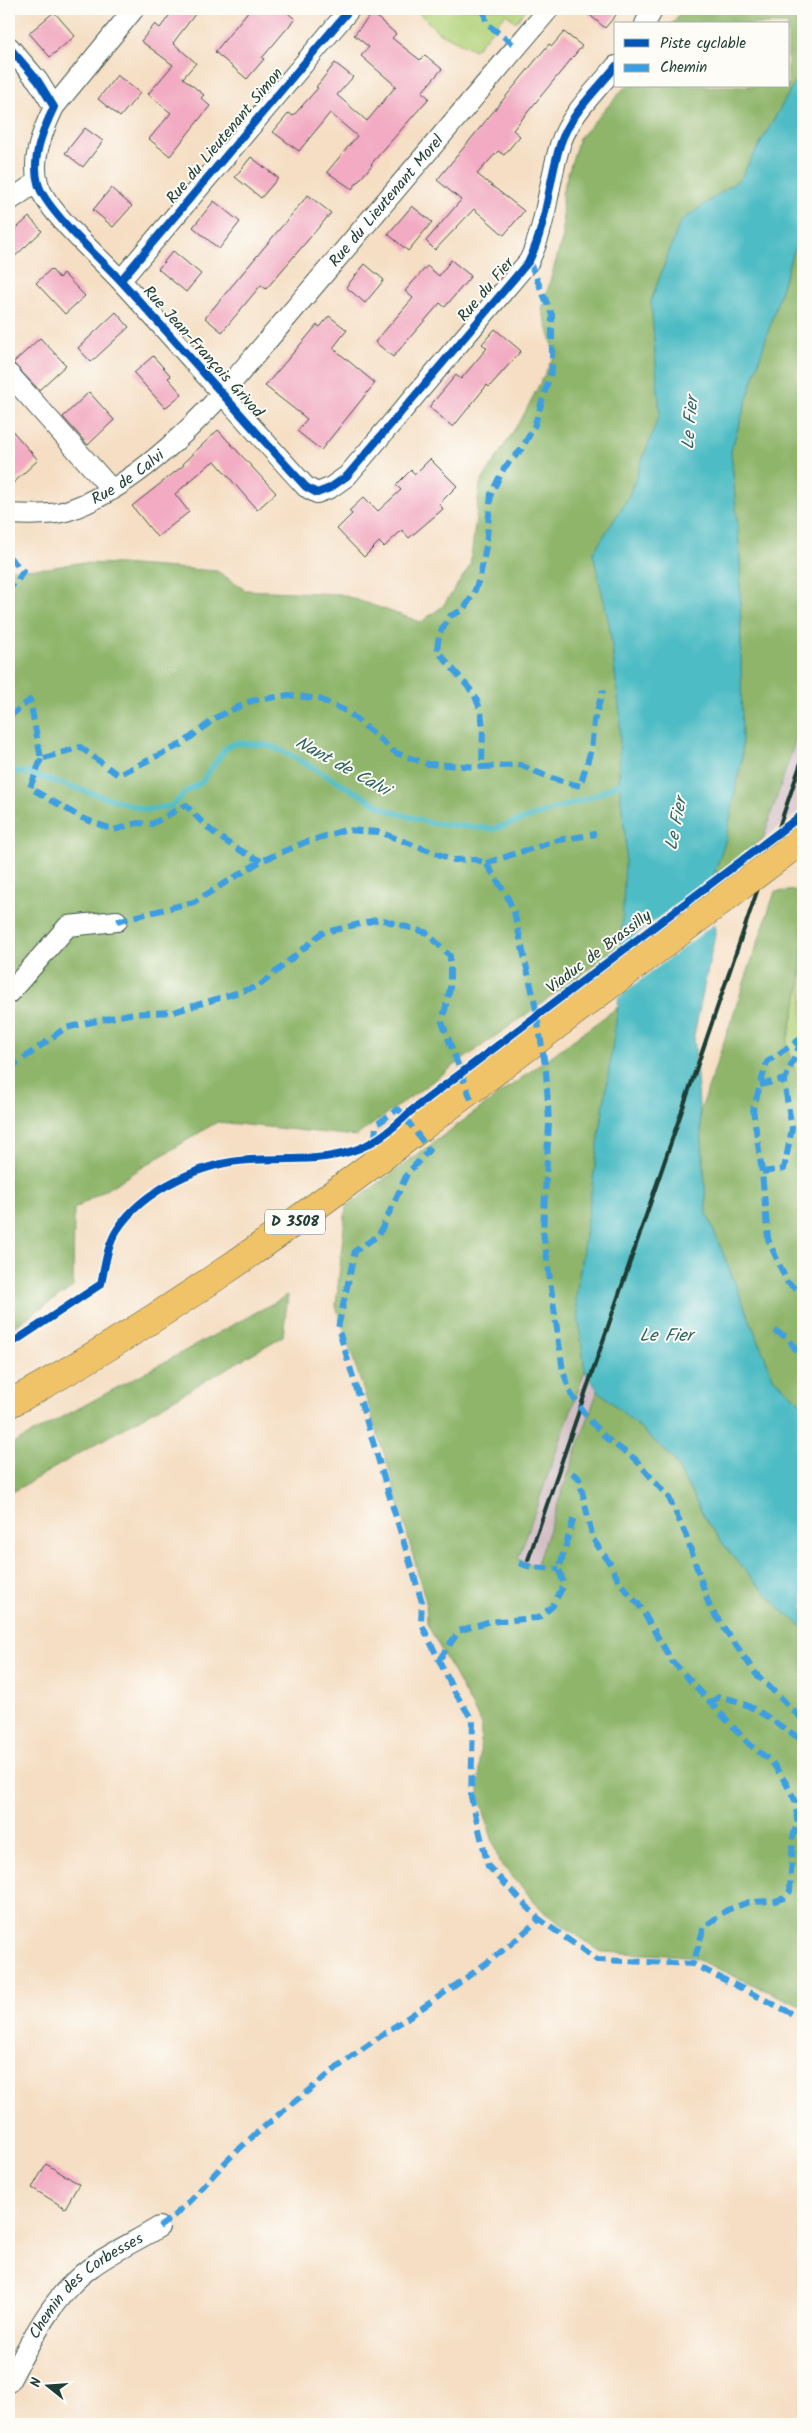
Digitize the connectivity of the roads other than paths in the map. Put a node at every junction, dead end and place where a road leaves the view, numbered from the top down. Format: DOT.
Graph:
graph roads {
  1 [pos="134,9"];
  2 [pos="350,9"];
  3 [pos="549,9"];
  4 [pos="653,9"];
  5 [pos="646,22"];
  6 [pos="9,47"];
  7 [pos="614,68"];
  8 [pos="54,107"];
  9 [pos="37,182"];
  10 [pos="9,201"];
  11 [pos="121,280"];
  12 [pos="9,374"];
  13 [pos="222,394"];
  14 [pos="112,490"];
  15 [pos="317,493"];
  16 [pos="13,510"];
  17 [pos="803,839"];
  18 [pos="117,921"];
  19 [pos="9,993"];
  20 [pos="9,1404"];
  21 [pos="159,2227"];
  22 [pos="9,2382"];
  1 -- 8 [label="street, Rue Jean-François Grivod"];
  2 -- 11 [label="street, Rue du Lieutenant Simon"];
  3 -- 13 [label="street, Rue du Lieutenant Morel"];
  4 -- 5 [label="street"];
  6 -- 8 [label="street"];
  7 -- 15 [label="street, Rue du Fier"];
  8 -- 9 [label="street, Rue Jean-François Grivod"];
  9 -- 10 [label="street"];
  9 -- 11 [label="street, Rue Jean-François Grivod"];
  11 -- 13 [label="street, Rue Jean-François Grivod"];
  12 -- 14 [label="street"];
  13 -- 14 [label="street, Rue de Calvi"];
  13 -- 15 [label="street, Rue Jean-François Grivod"];
  14 -- 16 [label="street, Rue de Calvi"];
  17 -- 20 [label="highway, Viaduc de Brassilly / D 3508, bridge"];
  18 -- 19 [label="street"];
  21 -- 22 [label="street, Chemin des Corbesses"];
}
